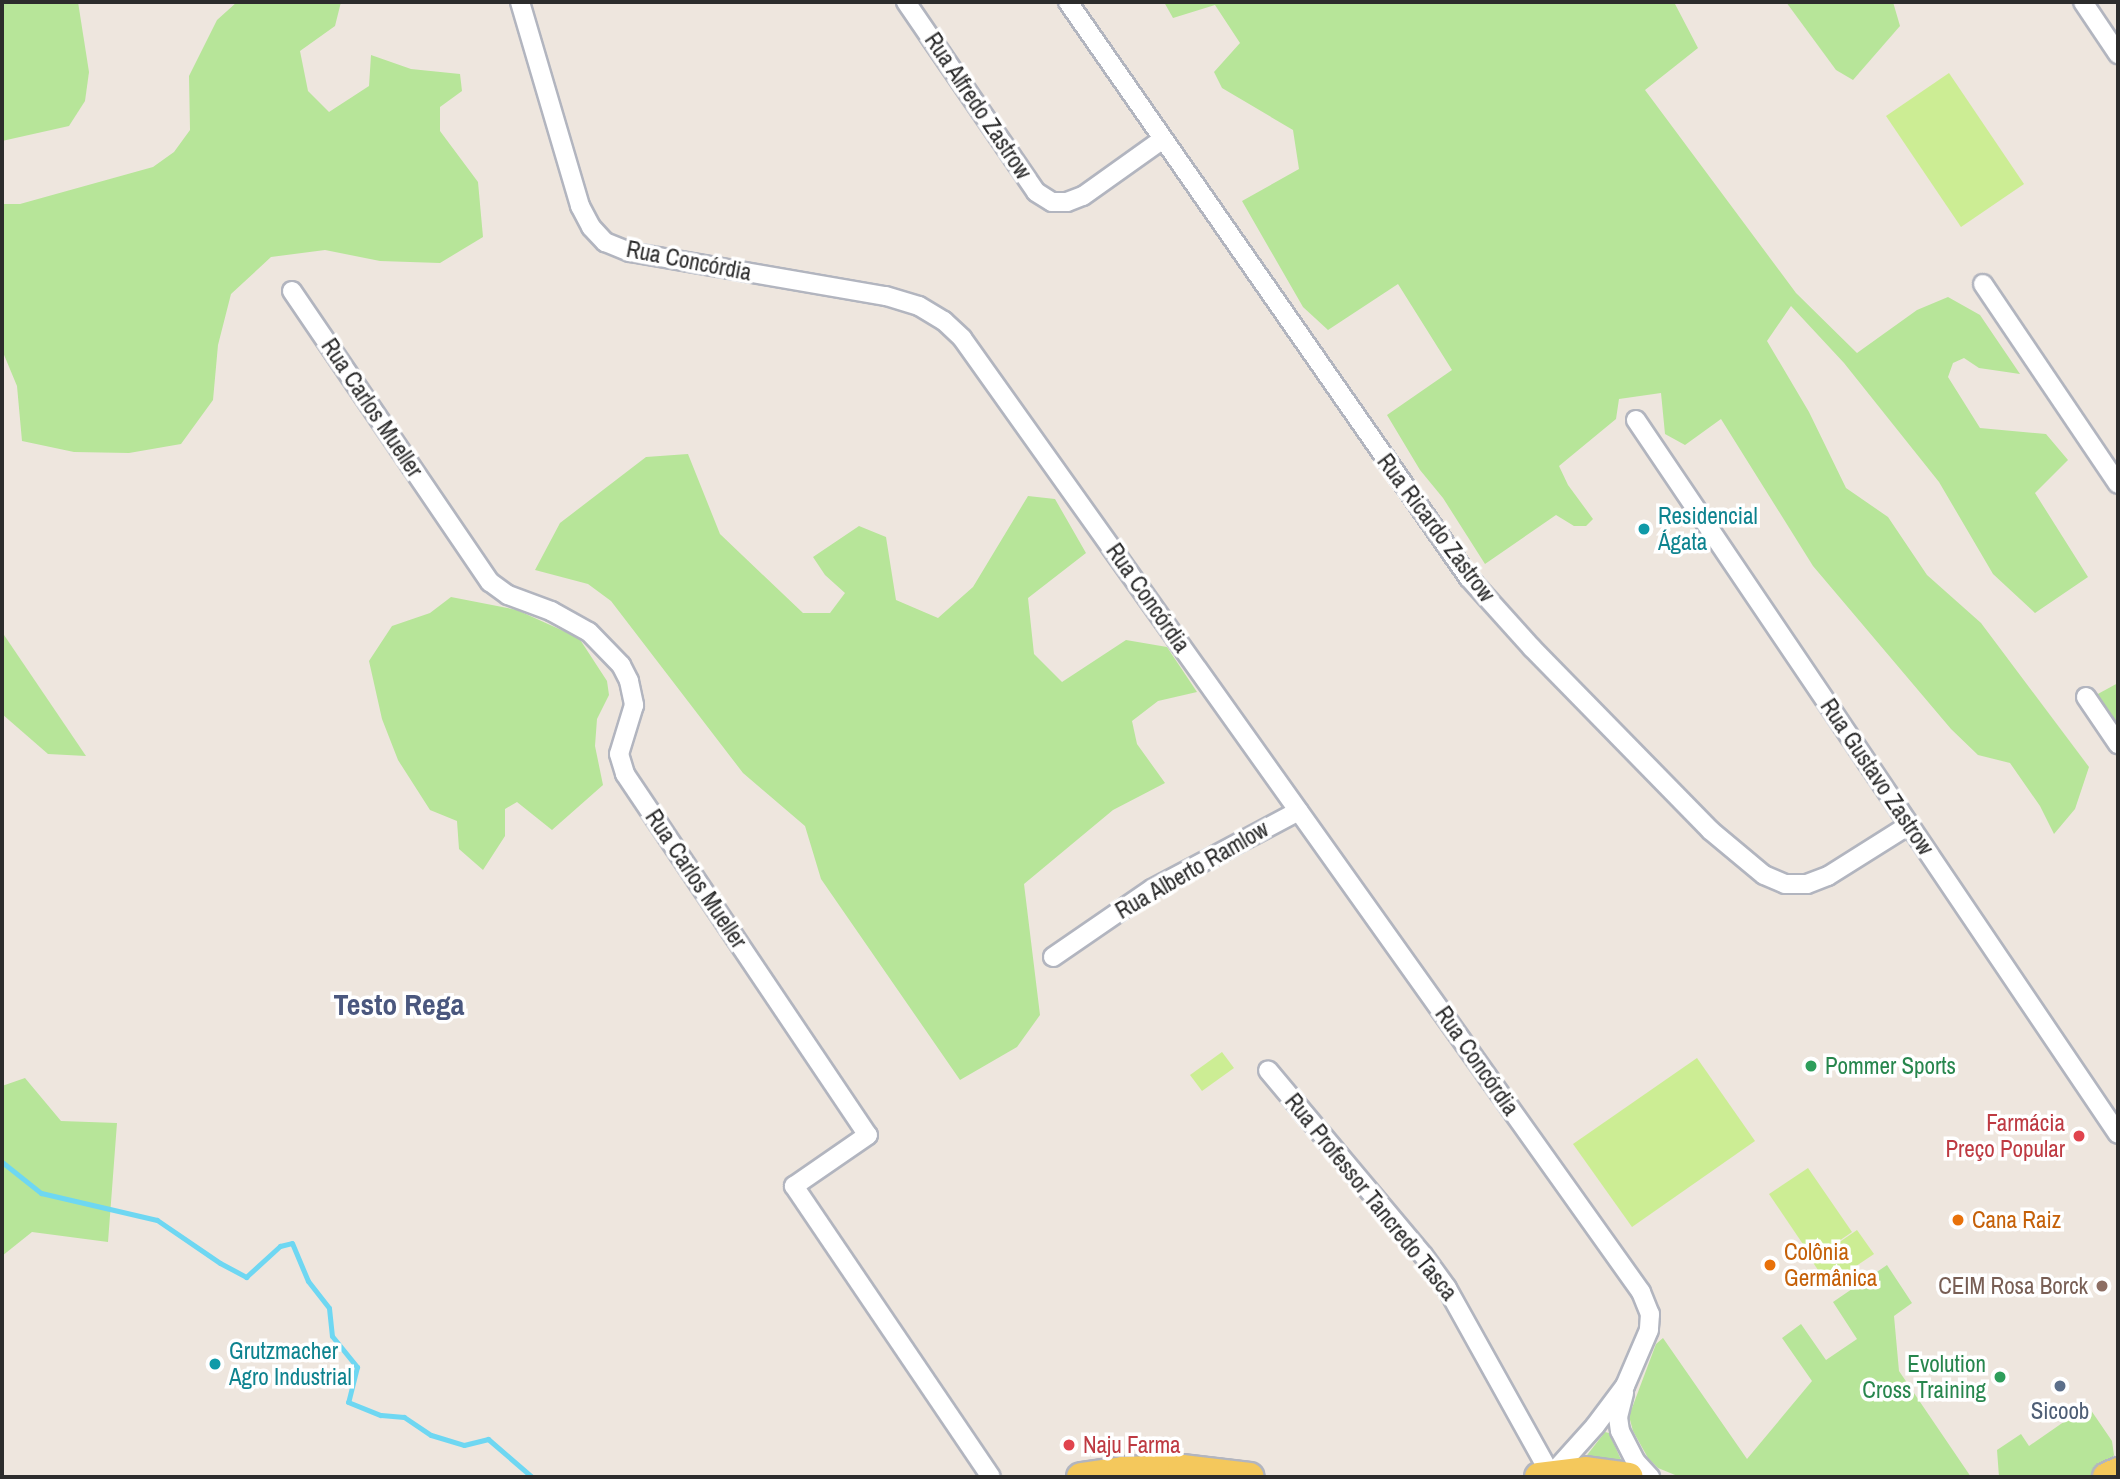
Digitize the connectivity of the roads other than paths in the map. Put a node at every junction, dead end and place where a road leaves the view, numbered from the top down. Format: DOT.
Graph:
graph roads {
  1 [pos="520,2"];
  2 [pos="906,2"];
  3 [pos="1068,2"];
  4 [pos="2083,2"];
  5 [pos="2118,54"];
  6 [pos="1163,139"];
  7 [pos="1983,284"];
  8 [pos="292,291"];
  9 [pos="1636,419"];
  10 [pos="2118,484"];
  11 [pos="2086,697"];
  12 [pos="2118,744"];
  13 [pos="1299,811"];
  14 [pos="1909,825"];
  15 [pos="1053,957"];
  16 [pos="1268,1070"];
  17 [pos="2118,1134"];
  18 [pos="1625,1387"];
  19 [pos="2118,1472"];
  20 [pos="1547,1476"];
  21 [pos="991,1477"];
  22 [pos="1082,1477"];
  23 [pos="1250,1477"];
  24 [pos="1629,1477"];
  25 [pos="1650,1477"];
  26 [pos="2107,1477"];
  1 -- 13 [label="street, Rua Concórdia"];
  2 -- 6 [label="street, Rua Alfredo Zastrow"];
  3 -- 6 [label="street, Rua Ricardo Zastrow"];
  4 -- 5 [label="street"];
  6 -- 14 [label="street, Rua Ricardo Zastrow"];
  7 -- 10 [label="street"];
  8 -- 21 [label="street, Rua Carlos Mueller"];
  9 -- 14 [label="street, Rua Gustavo Zastrow"];
  11 -- 12 [label="street"];
  13 -- 15 [label="street, Rua Alberto Ramlow"];
  13 -- 18 [label="street, Rua Concórdia"];
  14 -- 17 [label="street, Rua Gustavo Zastrow"];
  16 -- 20 [label="street, Rua Professor Tancredo Tasca"];
  18 -- 20 [label="street, Rua Concórdia"];
  18 -- 25 [label="street, Rua Concórdia"];
  19 -- 26 [label="main road"];
  20 -- 24 [label="main road"];
  22 -- 23 [label="main road"];
}
